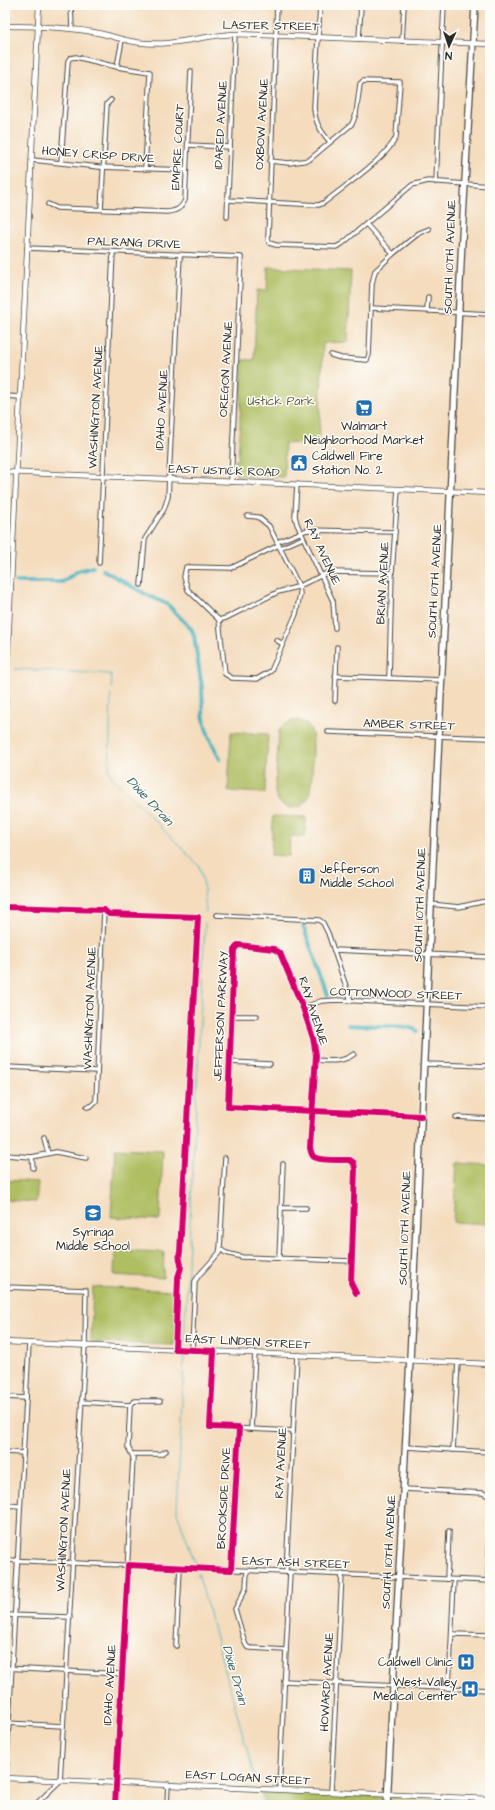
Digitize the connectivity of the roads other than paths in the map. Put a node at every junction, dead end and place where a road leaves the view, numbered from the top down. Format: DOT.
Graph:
graph roads {
  1 [pos="39,5"];
  2 [pos="71,5"];
  3 [pos="277,5"];
  4 [pos="320,5"];
  5 [pos="361,5"];
  6 [pos="404,5"];
  7 [pos="444,5"];
  8 [pos="475,5"];
  9 [pos="5,26"];
  10 [pos="38,26"];
  11 [pos="72,29"];
  12 [pos="235,34"];
  13 [pos="276,35"];
  14 [pos="318,37"];
  15 [pos="359,39"];
  16 [pos="122,40"];
  17 [pos="402,41"];
  18 [pos="442,43"];
  19 [pos="473,43"];
  20 [pos="490,44"];
  21 [pos="117,67"];
  22 [pos="191,71"];
  23 [pos="111,100"];
  24 [pos="330,142"];
  25 [pos="188,145"];
  26 [pos="230,147"];
  27 [pos="32,160"];
  28 [pos="270,161"];
  29 [pos="61,162"];
  30 [pos="104,167"];
  31 [pos="145,169"];
  32 [pos="186,170"];
  33 [pos="436,182"];
  34 [pos="464,184"];
  35 [pos="490,186"];
  36 [pos="227,200"];
  37 [pos="268,202"];
  38 [pos="48,204"];
  39 [pos="101,209"];
  40 [pos="227,217"];
  41 [pos="366,224"];
  42 [pos="429,229"];
  43 [pos="27,248"];
  44 [pos="113,252"];
  45 [pos="392,254"];
  46 [pos="180,255"];
  47 [pos="241,257"];
  48 [pos="428,296"];
  49 [pos="371,308"];
  50 [pos="427,310"];
  51 [pos="459,312"];
  52 [pos="490,314"];
  53 [pos="331,355"];
  54 [pos="5,396"];
  55 [pos="20,396"];
  56 [pos="5,472"];
  57 [pos="16,472"];
  58 [pos="103,476"];
  59 [pos="169,479"];
  60 [pos="231,482"];
  61 [pos="297,484"];
  62 [pos="398,488"];
  63 [pos="451,490"];
  64 [pos="490,493"];
  65 [pos="247,516"];
  66 [pos="300,532"];
  67 [pos="395,532"];
  68 [pos="303,538"];
  69 [pos="278,545"];
  70 [pos="99,563"];
  71 [pos="392,573"];
  72 [pos="322,575"];
  73 [pos="141,585"];
  74 [pos="299,586"];
  75 [pos="219,620"];
  76 [pos="336,628"];
  77 [pos="7,640"];
  78 [pos="276,640"];
  79 [pos="283,644"];
  80 [pos="337,647"];
  81 [pos="336,676"];
  82 [pos="389,678"];
  83 [pos="442,680"];
  84 [pos="334,701"];
  85 [pos="5,708"];
  86 [pos="328,732"];
  87 [pos="439,736"];
  88 [pos="490,738"];
  89 [pos="490,902"];
  90 [pos="430,904"];
  91 [pos="5,907"];
  92 [pos="217,915"];
  93 [pos="248,946"];
  94 [pos="334,950"];
  95 [pos="428,953"];
  96 [pos="490,957"];
  97 [pos="351,1001"];
  98 [pos="426,1005"];
  99 [pos="303,1008"];
  100 [pos="490,1008"];
  101 [pos="231,1016"];
  102 [pos="257,1016"];
  103 [pos="354,1054"];
  104 [pos="315,1060"];
  105 [pos="229,1062"];
  106 [pos="270,1064"];
  107 [pos="424,1064"];
  108 [pos="490,1066"];
  109 [pos="5,1067"];
  110 [pos="97,1071"];
  111 [pos="87,1107"];
  112 [pos="312,1111"];
  113 [pos="421,1116"];
  114 [pos="456,1117"];
  115 [pos="490,1119"];
  116 [pos="44,1138"];
  117 [pos="48,1153"];
  118 [pos="5,1155"];
  119 [pos="32,1157"];
  120 [pos="86,1158"];
  121 [pos="225,1158"];
  122 [pos="283,1164"];
  123 [pos="33,1168"];
  124 [pos="281,1208"];
  125 [pos="306,1208"];
  126 [pos="220,1249"];
  127 [pos="279,1258"];
  128 [pos="351,1260"];
  129 [pos="5,1287"];
  130 [pos="356,1293"];
  131 [pos="5,1342"];
  132 [pos="29,1343"];
  133 [pos="84,1345"];
  134 [pos="192,1350"];
  135 [pos="214,1351"];
  136 [pos="254,1353"];
  137 [pos="297,1355"];
  138 [pos="410,1359"];
  139 [pos="458,1362"];
  140 [pos="490,1364"];
  141 [pos="5,1397"];
  142 [pos="26,1398"];
  143 [pos="160,1401"];
  144 [pos="81,1402"];
  145 [pos="130,1404"];
  146 [pos="239,1428"];
  147 [pos="251,1429"];
  148 [pos="293,1431"];
  149 [pos="406,1447"];
  150 [pos="453,1450"];
  151 [pos="166,1451"];
  152 [pos="5,1452"];
  153 [pos="490,1452"];
  154 [pos="23,1453"];
  155 [pos="132,1454"];
  156 [pos="404,1489"];
  157 [pos="490,1497"];
  158 [pos="5,1505"];
  159 [pos="20,1506"];
  160 [pos="449,1531"];
  161 [pos="490,1532"];
  162 [pos="5,1560"];
  163 [pos="18,1561"];
  164 [pos="72,1563"];
  165 [pos="128,1565"];
  166 [pos="180,1568"];
  167 [pos="231,1570"];
  168 [pos="247,1571"];
  169 [pos="288,1572"];
  170 [pos="342,1574"];
  171 [pos="399,1577"];
  172 [pos="446,1579"];
  173 [pos="454,1580"];
  174 [pos="489,1581"];
  175 [pos="5,1615"];
  176 [pos="15,1615"];
  177 [pos="70,1617"];
  178 [pos="452,1634"];
  179 [pos="490,1635"];
  180 [pos="176,1646"];
  181 [pos="286,1650"];
  182 [pos="5,1668"];
  183 [pos="12,1669"];
  184 [pos="66,1671"];
  185 [pos="122,1674"];
  186 [pos="284,1681"];
  187 [pos="337,1683"];
  188 [pos="393,1685"];
  189 [pos="449,1688"];
  190 [pos="490,1690"];
  191 [pos="7,1724"];
  192 [pos="63,1726"];
  193 [pos="6,1778"];
  194 [pos="60,1781"];
  195 [pos="116,1782"];
  196 [pos="168,1784"];
  197 [pos="278,1789"];
  198 [pos="331,1791"];
  199 [pos="388,1794"];
  200 [pos="443,1796"];
  201 [pos="490,1799"];
  202 [pos="35,1805"];
  203 [pos="115,1805"];
  204 [pos="167,1805"];
  205 [pos="387,1805"];
  206 [pos="442,1805"];
  1 -- 10 [label="street"];
  2 -- 11 [label="street"];
  3 -- 13 [label="street, OXBOW AVENUE"];
  4 -- 14 [label="street"];
  5 -- 15 [label="street"];
  6 -- 17 [label="street"];
  7 -- 18 [label="street"];
  8 -- 19 [label="main road, SOUTH 10TH AVENUE"];
  9 -- 10 [label="street, LASTER STREET"];
  10 -- 11 [label="street, LASTER STREET"];
  10 -- 27 [label="street"];
  11 -- 16 [label="street, LASTER STREET"];
  12 -- 13 [label="street, LASTER STREET"];
  12 -- 16 [label="street, LASTER STREET"];
  12 -- 26 [label="street, IDARED AVENUE"];
  13 -- 14 [label="street, LASTER STREET"];
  13 -- 28 [label="street, OXBOW AVENUE"];
  14 -- 15 [label="street, LASTER STREET"];
  14 -- 24 [label="street"];
  15 -- 17 [label="street, LASTER STREET"];
  16 -- 21 [label="street"];
  17 -- 18 [label="street, LASTER STREET"];
  18 -- 19 [label="street, LASTER STREET"];
  18 -- 33 [label="street"];
  19 -- 20 [label="street, LASTER STREET"];
  19 -- 34 [label="main road, SOUTH 10TH AVENUE"];
  21 -- 29 [label="street"];
  21 -- 31 [label="street"];
  22 -- 25 [label="street, EMPIRE COURT"];
  23 -- 30 [label="street"];
  24 -- 28 [label="street"];
  24 -- 37 [label="street"];
  25 -- 26 [label="street"];
  25 -- 32 [label="street, EMPIRE COURT"];
  26 -- 36 [label="street, IDARED AVENUE"];
  27 -- 29 [label="street, HONEY CRISP DRIVE"];
  27 -- 43 [label="street"];
  28 -- 37 [label="street, OXBOW AVENUE"];
  29 -- 30 [label="street, HONEY CRISP DRIVE"];
  30 -- 31 [label="street, HONEY CRISP DRIVE"];
  30 -- 39 [label="street"];
  31 -- 32 [label="street, HONEY CRISP DRIVE"];
  32 -- 39 [label="street, EMPIRE COURT"];
  33 -- 34 [label="street"];
  33 -- 41 [label="street"];
  34 -- 35 [label="street"];
  34 -- 51 [label="main road, SOUTH 10TH AVENUE"];
  36 -- 37 [label="street"];
  36 -- 40 [label="street, IDARED AVENUE"];
  37 -- 41 [label="street, OXBOW AVENUE"];
  38 -- 39 [label="street, EMPIRE COURT"];
  41 -- 45 [label="street"];
  42 -- 45 [label="street"];
  43 -- 44 [label="street, PALRANG DRIVE"];
  43 -- 55 [label="street"];
  44 -- 46 [label="street, PALRANG DRIVE"];
  44 -- 58 [label="street, WASHINGTON AVENUE"];
  45 -- 49 [label="street"];
  46 -- 47 [label="street, PALRANG DRIVE"];
  46 -- 59 [label="street, IDAHO AVENUE"];
  47 -- 60 [label="street, OREGON AVENUE"];
  48 -- 50 [label="street"];
  49 -- 50 [label="street"];
  49 -- 53 [label="street"];
  50 -- 51 [label="street"];
  51 -- 52 [label="street"];
  51 -- 63 [label="main road, SOUTH 10TH AVENUE"];
  54 -- 55 [label="street"];
  55 -- 57 [label="street"];
  56 -- 57 [label="street, EAST USTICK ROAD"];
  57 -- 58 [label="street, EAST USTICK ROAD"];
  57 -- 77 [label="street"];
  58 -- 59 [label="street, EAST USTICK ROAD"];
  58 -- 70 [label="street, WASHINGTON AVENUE"];
  59 -- 60 [label="street, EAST USTICK ROAD"];
  59 -- 73 [label="street, IDAHO AVENUE"];
  60 -- 61 [label="street, EAST USTICK ROAD"];
  61 -- 62 [label="street, EAST USTICK ROAD"];
  61 -- 66 [label="street, RAY AVENUE"];
  62 -- 63 [label="street, EAST USTICK ROAD"];
  62 -- 67 [label="street, BRIAN AVENUE"];
  63 -- 64 [label="street, EAST USTICK ROAD"];
  63 -- 83 [label="main road, SOUTH 10TH AVENUE"];
  65 -- 69 [label="street"];
  66 -- 67 [label="street"];
  66 -- 68 [label="street, RAY AVENUE"];
  66 -- 69 [label="street"];
  67 -- 71 [label="street, BRIAN AVENUE"];
  68 -- 69 [label="street"];
  68 -- 72 [label="street, RAY AVENUE"];
  69 -- 74 [label="street"];
  69 -- 75 [label="street"];
  71 -- 72 [label="street"];
  71 -- 82 [label="street, BRIAN AVENUE"];
  72 -- 74 [label="street"];
  72 -- 76 [label="street, RAY AVENUE"];
  74 -- 75 [label="street"];
  74 -- 79 [label="street"];
  75 -- 79 [label="street"];
  77 -- 85 [label="street"];
  78 -- 79 [label="street"];
  80 -- 81 [label="street"];
  81 -- 82 [label="street"];
  81 -- 84 [label="street"];
  82 -- 83 [label="street"];
  83 -- 87 [label="main road, SOUTH 10TH AVENUE"];
  86 -- 87 [label="street, AMBER STREET"];
  87 -- 88 [label="street, AMBER STREET"];
  87 -- 90 [label="main road, SOUTH 10TH AVENUE"];
  89 -- 90 [label="street"];
  90 -- 95 [label="main road, SOUTH 10TH AVENUE"];
  91 -- 110 [label="street, WASHINGTON AVENUE"];
  92 -- 94 [label="street"];
  93 -- 99 [label="street, RAY AVENUE"];
  93 -- 101 [label="street, JEFFERSON PARKWAY"];
  94 -- 95 [label="street"];
  94 -- 97 [label="street"];
  95 -- 96 [label="street"];
  95 -- 98 [label="main road, SOUTH 10TH AVENUE"];
  97 -- 98 [label="street, COTTONWOOD STREET"];
  97 -- 99 [label="street, COTTONWOOD STREET"];
  98 -- 100 [label="street, COTTONWOOD STREET"];
  98 -- 107 [label="main road, SOUTH 10TH AVENUE"];
  99 -- 104 [label="street, RAY AVENUE"];
  101 -- 102 [label="street"];
  101 -- 105 [label="street, JEFFERSON PARKWAY"];
  103 -- 104 [label="street"];
  104 -- 112 [label="street, RAY AVENUE"];
  105 -- 106 [label="street"];
  105 -- 112 [label="street, JEFFERSON PARKWAY"];
  107 -- 108 [label="street"];
  107 -- 113 [label="main road, SOUTH 10TH AVENUE"];
  109 -- 110 [label="street"];
  110 -- 111 [label="street, WASHINGTON AVENUE"];
  112 -- 113 [label="street"];
  112 -- 128 [label="street, RAY AVENUE"];
  113 -- 138 [label="main road, SOUTH 10TH AVENUE"];
  114 -- 115 [label="street"];
  116 -- 117 [label="street"];
  117 -- 119 [label="street"];
  117 -- 120 [label="street"];
  118 -- 119 [label="street"];
  119 -- 123 [label="street"];
  121 -- 126 [label="street"];
  122 -- 124 [label="street"];
  124 -- 125 [label="street"];
  124 -- 127 [label="street"];
  126 -- 127 [label="street"];
  126 -- 134 [label="street"];
  127 -- 128 [label="street"];
  128 -- 130 [label="street"];
  129 -- 133 [label="street, WASHINGTON AVENUE"];
  131 -- 132 [label="street, EAST LINDEN STREET"];
  132 -- 133 [label="street, EAST LINDEN STREET"];
  132 -- 142 [label="street"];
  133 -- 134 [label="street, EAST LINDEN STREET"];
  133 -- 144 [label="street, WASHINGTON AVENUE"];
  134 -- 135 [label="street, EAST LINDEN STREET"];
  135 -- 136 [label="street, EAST LINDEN STREET"];
  135 -- 146 [label="street"];
  136 -- 137 [label="street, EAST LINDEN STREET"];
  136 -- 147 [label="street"];
  137 -- 138 [label="street, EAST LINDEN STREET"];
  137 -- 148 [label="street, RAY AVENUE"];
  138 -- 139 [label="street, EAST LINDEN STREET"];
  138 -- 149 [label="main road, SOUTH 10TH AVENUE"];
  139 -- 140 [label="street, EAST LINDEN STREET"];
  139 -- 150 [label="street"];
  141 -- 142 [label="street"];
  142 -- 154 [label="street"];
  143 -- 145 [label="street"];
  144 -- 145 [label="street"];
  144 -- 164 [label="street, WASHINGTON AVENUE"];
  145 -- 155 [label="street, IDAHO AVENUE"];
  146 -- 147 [label="street"];
  146 -- 167 [label="street, BROOKSIDE DRIVE"];
  147 -- 148 [label="street"];
  148 -- 169 [label="street, RAY AVENUE"];
  149 -- 150 [label="street"];
  149 -- 156 [label="main road, SOUTH 10TH AVENUE"];
  150 -- 153 [label="street"];
  151 -- 155 [label="street"];
  152 -- 154 [label="street"];
  154 -- 159 [label="street"];
  155 -- 165 [label="street, IDAHO AVENUE"];
  156 -- 157 [label="street"];
  156 -- 171 [label="main road, SOUTH 10TH AVENUE"];
  158 -- 159 [label="street"];
  159 -- 163 [label="street"];
  160 -- 172 [label="street"];
  161 -- 174 [label="street"];
  162 -- 163 [label="street, EAST ASH STREET"];
  163 -- 164 [label="street, EAST ASH STREET"];
  163 -- 176 [label="street"];
  164 -- 165 [label="street, EAST ASH STREET"];
  164 -- 177 [label="street, WASHINGTON AVENUE"];
  165 -- 166 [label="street, EAST ASH STREET"];
  165 -- 185 [label="street, IDAHO AVENUE"];
  166 -- 167 [label="street, EAST ASH STREET"];
  166 -- 180 [label="street"];
  167 -- 168 [label="street, EAST ASH STREET"];
  168 -- 169 [label="street, EAST ASH STREET"];
  168 -- 181 [label="street"];
  169 -- 170 [label="street, EAST ASH STREET"];
  169 -- 181 [label="street, RAY AVENUE"];
  170 -- 171 [label="street, EAST ASH STREET"];
  170 -- 187 [label="street, HOWARD AVENUE"];
  171 -- 172 [label="street, EAST ASH STREET"];
  171 -- 188 [label="main road, SOUTH 10TH AVENUE"];
  172 -- 173 [label="street, EAST ASH STREET"];
  173 -- 174 [label="street, EAST ASH STREET"];
  173 -- 178 [label="street"];
  175 -- 176 [label="street"];
  176 -- 177 [label="street"];
  176 -- 183 [label="street"];
  177 -- 184 [label="street, WASHINGTON AVENUE"];
  178 -- 179 [label="street"];
  178 -- 189 [label="street"];
  181 -- 186 [label="street, RAY AVENUE"];
  182 -- 183 [label="street"];
  183 -- 184 [label="street"];
  183 -- 191 [label="street"];
  184 -- 185 [label="street"];
  184 -- 192 [label="street, WASHINGTON AVENUE"];
  185 -- 195 [label="street, IDAHO AVENUE"];
  186 -- 187 [label="street"];
  186 -- 197 [label="street, RAY AVENUE"];
  187 -- 188 [label="street"];
  187 -- 198 [label="street, HOWARD AVENUE"];
  188 -- 189 [label="street"];
  188 -- 199 [label="main road, SOUTH 10TH AVENUE"];
  189 -- 190 [label="street"];
  191 -- 192 [label="street"];
  191 -- 193 [label="street"];
  192 -- 194 [label="street, WASHINGTON AVENUE"];
  193 -- 194 [label="street, EAST LOGAN STREET"];
  194 -- 195 [label="street, EAST LOGAN STREET"];
  194 -- 202 [label="street"];
  195 -- 196 [label="street, EAST LOGAN STREET"];
  195 -- 203 [label="street, IDAHO AVENUE"];
  196 -- 197 [label="street, EAST LOGAN STREET"];
  196 -- 204 [label="street"];
  197 -- 198 [label="street, EAST LOGAN STREET"];
  198 -- 199 [label="street, EAST LOGAN STREET"];
  199 -- 200 [label="street, EAST LOGAN STREET"];
  199 -- 205 [label="main road, SOUTH 10TH AVENUE"];
  200 -- 201 [label="street, EAST LOGAN STREET"];
  200 -- 206 [label="street"];
}
